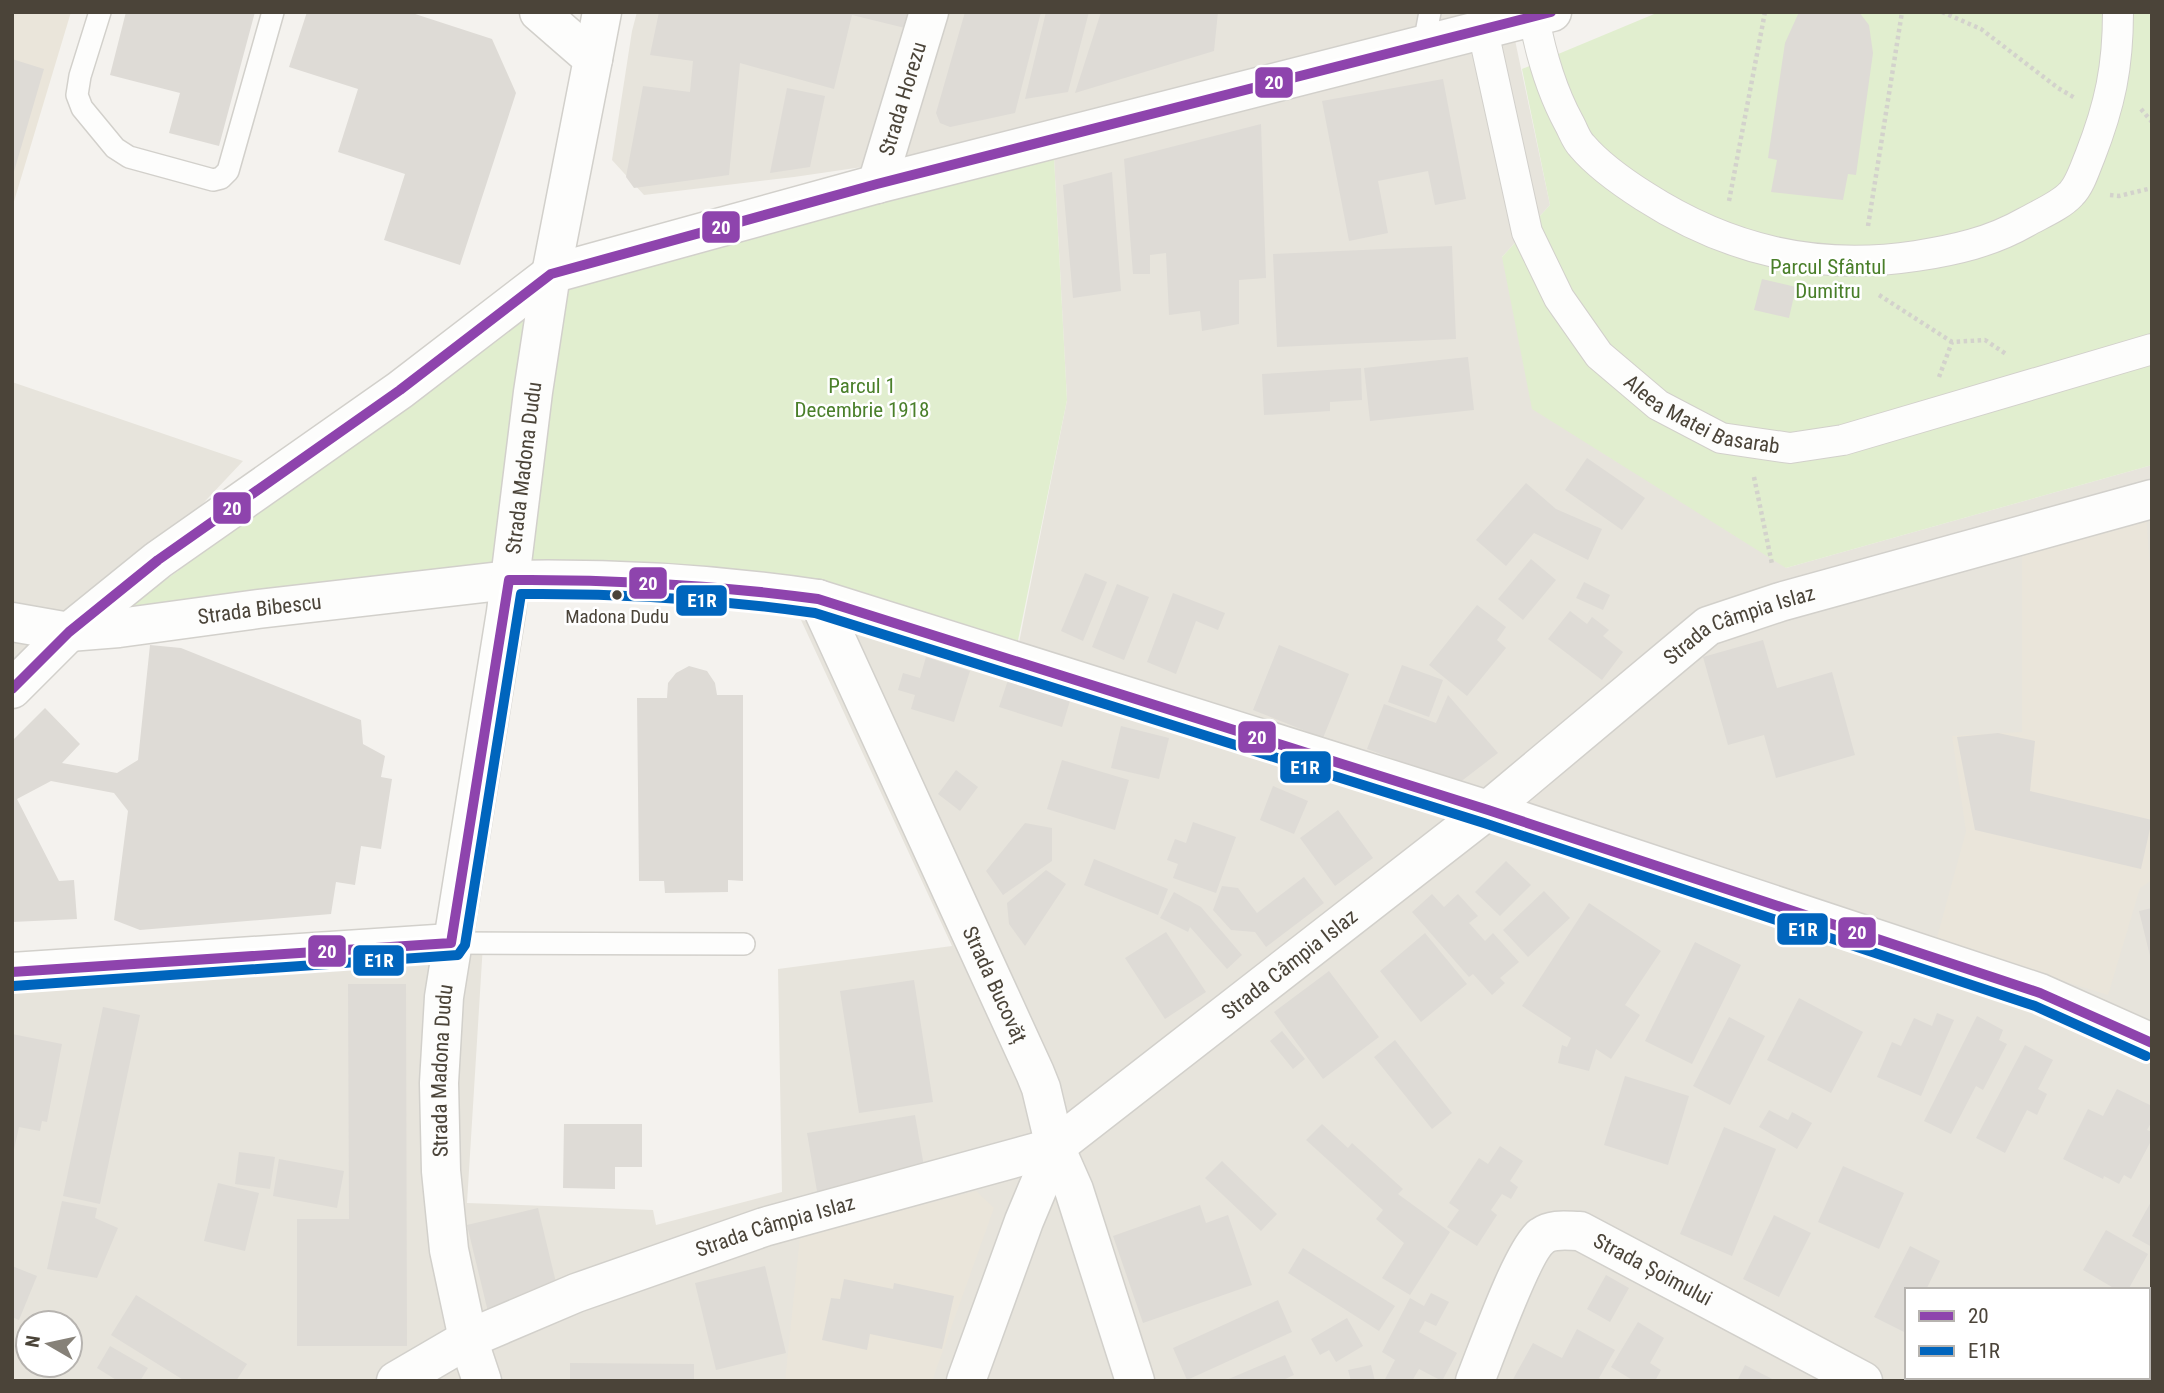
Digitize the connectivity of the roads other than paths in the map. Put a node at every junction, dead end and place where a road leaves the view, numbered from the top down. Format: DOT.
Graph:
graph roads {
  1 [pos="100,12"];
  2 [pos="273,12"];
  3 [pos="539,12"];
  4 [pos="602,12"];
  5 [pos="929,12"];
  6 [pos="2118,12"];
  7 [pos="1540,14"];
  8 [pos="1427,28"];
  9 [pos="1483,31"];
  10 [pos="593,60"];
  11 [pos="877,184"];
  12 [pos="551,274"];
  13 [pos="2152,349"];
  14 [pos="2152,499"];
  15 [pos="509,580"];
  16 [pos="818,599"];
  17 [pos="12,622"];
  18 [pos="69,632"];
  19 [pos="12,689"];
  20 [pos="1488,810"];
  21 [pos="451,943"];
  22 [pos="744,944"];
  23 [pos="12,972"];
  24 [pos="2152,1043"];
  25 [pos="1055,1147"];
  26 [pos="468,1339"];
  27 [pos="396,1381"];
  28 [pos="482,1381"];
  29 [pos="966,1381"];
  30 [pos="1135,1381"];
  31 [pos="1475,1381"];
  32 [pos="1863,1381"];
  1 -- 2 [label="lane"];
  3 -- 10 [label="street"];
  4 -- 10 [label="street, Strada Madona Dudu"];
  5 -- 11 [label="street, Strada Horezu"];
  6 -- 7 [label="street"];
  7 -- 9 [label="street"];
  8 -- 9 [label="street"];
  8 -- 11 [label="street"];
  9 -- 13 [label="street, Aleea Matei Basarab"];
  10 -- 12 [label="street, Strada Madona Dudu"];
  11 -- 12 [label="street"];
  12 -- 15 [label="street, Strada Madona Dudu"];
  12 -- 18 [label="street"];
  14 -- 20 [label="street, Strada Câmpia Islaz"];
  15 -- 16 [label="street, Strada Bibescu"];
  15 -- 18 [label="street, Strada Bibescu"];
  15 -- 21 [label="street, Strada Madona Dudu"];
  16 -- 20 [label="street, Strada Bibescu"];
  16 -- 25 [label="street, Strada Bucovăț"];
  17 -- 18 [label="street, Strada Bibescu"];
  18 -- 19 [label="street"];
  20 -- 24 [label="street, Strada Bibescu"];
  20 -- 25 [label="street, Strada Câmpia Islaz"];
  21 -- 22 [label="lane"];
  21 -- 23 [label="street"];
  21 -- 26 [label="street, Strada Madona Dudu"];
  25 -- 26 [label="street, Strada Câmpia Islaz"];
  25 -- 29 [label="street"];
  25 -- 30 [label="street, Strada Bucovăț"];
  26 -- 27 [label="street, Strada Câmpia Islaz"];
  26 -- 28 [label="street, Strada Madona Dudu"];
  31 -- 32 [label="street, Strada Șoimului"];
}
